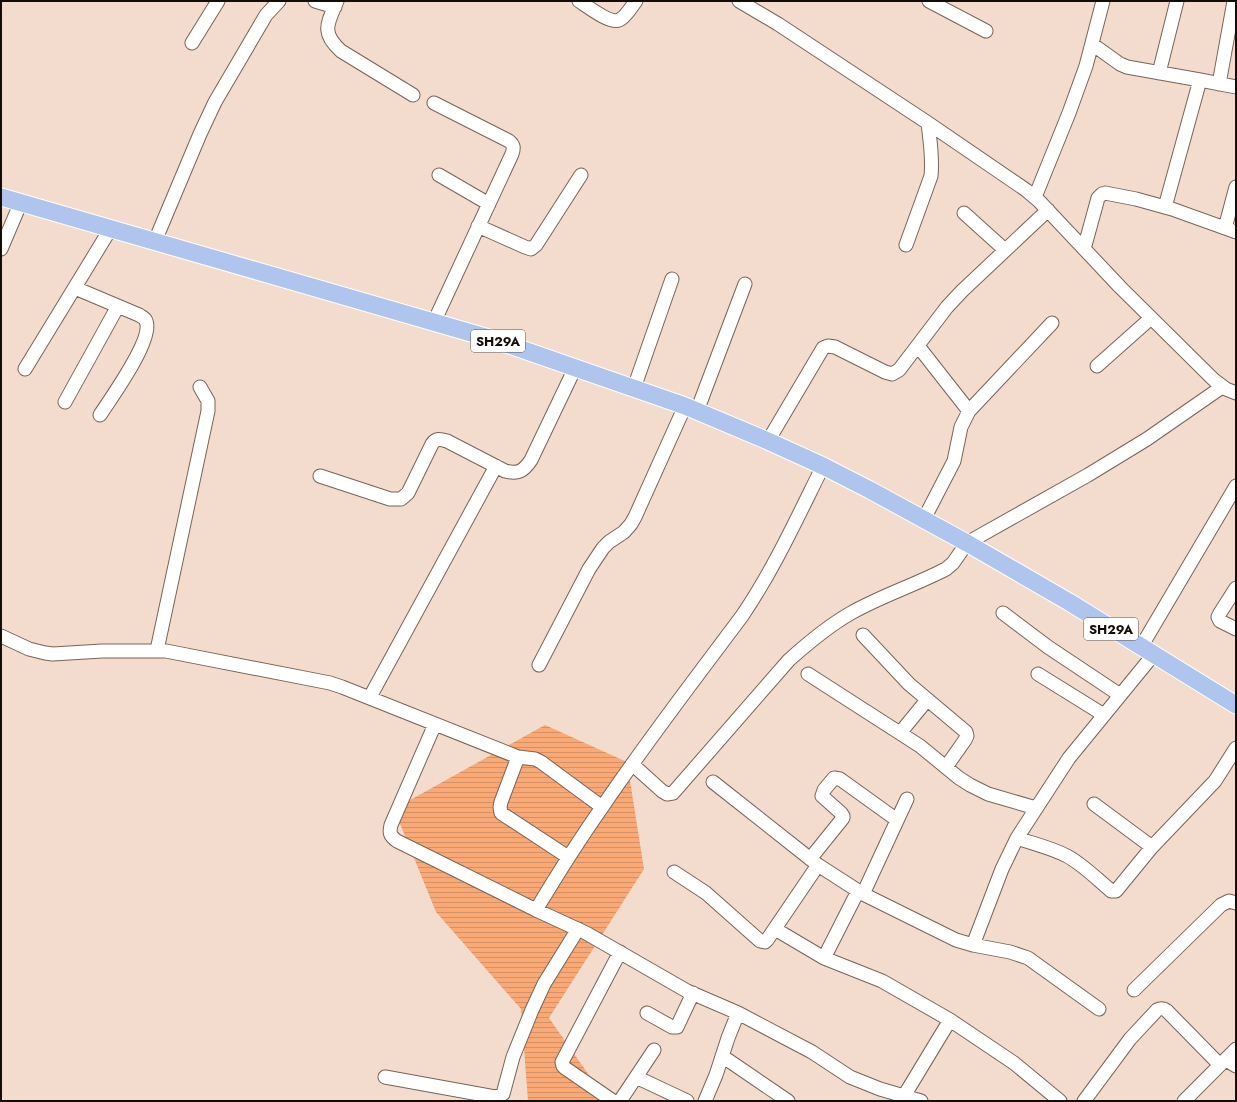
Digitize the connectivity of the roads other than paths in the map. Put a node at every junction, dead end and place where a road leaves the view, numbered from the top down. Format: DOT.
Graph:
graph roads {
  1 [pos="218,1"];
  2 [pos="279,1"];
  3 [pos="315,1"];
  4 [pos="579,1"];
  5 [pos="636,1"];
  6 [pos="739,1"];
  7 [pos="929,1"];
  8 [pos="1103,1"];
  9 [pos="1177,1"];
  10 [pos="1234,1"];
  11 [pos="336,4"];
  12 [pos="986,31"];
  13 [pos="192,43"];
  14 [pos="1092,44"];
  15 [pos="1159,73"];
  16 [pos="1200,80"];
  17 [pos="1219,84"];
  18 [pos="1236,88"];
  19 [pos="413,95"];
  20 [pos="434,103"];
  21 [pos="928,123"];
  22 [pos="439,175"];
  23 [pos="581,175"];
  24 [pos="1236,187"];
  25 [pos="1,197"];
  26 [pos="1035,197"];
  27 [pos="21,202"];
  28 [pos="488,204"];
  29 [pos="1165,207"];
  30 [pos="1048,210"];
  31 [pos="964,213"];
  32 [pos="478,226"];
  33 [pos="111,228"];
  34 [pos="1231,230"];
  35 [pos="155,241"];
  36 [pos="906,245"];
  37 [pos="1084,248"];
  38 [pos="1,250"];
  39 [pos="1005,250"];
  40 [pos="672,279"];
  41 [pos="745,284"];
  42 [pos="75,288"];
  43 [pos="118,306"];
  44 [pos="1151,318"];
  45 [pos="434,322"];
  46 [pos="1052,323"];
  47 [pos="918,346"];
  48 [pos="1097,366"];
  49 [pos="575,368"];
  50 [pos="25,369"];
  51 [pos="200,387"];
  52 [pos="1222,387"];
  53 [pos="634,388"];
  54 [pos="1236,394"];
  55 [pos="64,402"];
  56 [pos="691,409"];
  57 [pos="970,411"];
  58 [pos="100,415"];
  59 [pos="768,441"];
  60 [pos="496,466"];
  61 [pos="823,466"];
  62 [pos="320,476"];
  63 [pos="1236,486"];
  64 [pos="924,519"];
  65 [pos="974,548"];
  66 [pos="1236,588"];
  67 [pos="1003,613"];
  68 [pos="1236,629"];
  69 [pos="863,635"];
  70 [pos="1,636"];
  71 [pos="157,650"];
  72 [pos="1147,651"];
  73 [pos="539,665"];
  74 [pos="808,674"];
  75 [pos="1038,674"];
  76 [pos="1120,695"];
  77 [pos="370,698"];
  78 [pos="927,700"];
  79 [pos="1236,705"];
  80 [pos="1104,715"];
  81 [pos="435,724"];
  82 [pos="900,734"];
  83 [pos="1236,748"];
  84 [pos="518,757"];
  85 [pos="632,764"];
  86 [pos="946,767"];
  87 [pos="713,782"];
  88 [pos="907,799"];
  89 [pos="1094,804"];
  90 [pos="602,807"];
  91 [pos="1036,808"];
  92 [pos="897,820"];
  93 [pos="1017,838"];
  94 [pos="1152,847"];
  95 [pos="568,857"];
  96 [pos="814,862"];
  97 [pos="674,872"];
  98 [pos="860,892"];
  99 [pos="1236,903"];
  100 [pos="536,910"];
  101 [pos="775,929"];
  102 [pos="586,933"];
  103 [pos="973,945"];
  104 [pos="620,952"];
  105 [pos="824,958"];
  106 [pos="1134,990"];
  107 [pos="693,993"];
  108 [pos="1099,1010"];
  109 [pos="647,1013"];
  110 [pos="738,1013"];
  111 [pos="950,1020"];
  112 [pos="1236,1049"];
  113 [pos="654,1050"];
  114 [pos="722,1056"];
  115 [pos="1227,1064"];
  116 [pos="385,1077"];
  117 [pos="636,1077"];
  118 [pos="904,1096"];
  119 [pos="613,1101"];
  120 [pos="620,1101"];
  121 [pos="687,1101"];
  122 [pos="705,1101"];
  123 [pos="788,1101"];
  124 [pos="921,1101"];
  125 [pos="1060,1101"];
  126 [pos="1084,1101"];
  127 [pos="1184,1101"];
  1 -- 13 [label="street"];
  2 -- 35 [label="street"];
  3 -- 11 [label="street"];
  4 -- 5 [label="street"];
  6 -- 21 [label="street"];
  7 -- 12 [label="street"];
  8 -- 14 [label="street"];
  9 -- 15 [label="street"];
  10 -- 17 [label="street"];
  11 -- 19 [label="street"];
  14 -- 15 [label="street"];
  14 -- 26 [label="street"];
  15 -- 16 [label="street"];
  16 -- 17 [label="street"];
  16 -- 29 [label="street"];
  17 -- 18 [label="street"];
  20 -- 28 [label="street"];
  21 -- 26 [label="street"];
  21 -- 36 [label="street"];
  22 -- 28 [label="street"];
  23 -- 32 [label="street"];
  24 -- 34 [label="street"];
  25 -- 27 [label="main road, SH29A"];
  26 -- 30 [label="street"];
  27 -- 33 [label="main road, SH29A"];
  27 -- 38 [label="street"];
  28 -- 32 [label="street"];
  29 -- 34 [label="street"];
  29 -- 37 [label="street"];
  30 -- 37 [label="street"];
  30 -- 39 [label="street"];
  31 -- 39 [label="street"];
  32 -- 45 [label="street"];
  33 -- 35 [label="main road, SH29A"];
  33 -- 42 [label="street"];
  35 -- 45 [label="main road, SH29A"];
  37 -- 44 [label="street"];
  39 -- 47 [label="street"];
  40 -- 53 [label="street"];
  41 -- 56 [label="street"];
  42 -- 43 [label="street"];
  42 -- 50 [label="street"];
  43 -- 55 [label="street"];
  43 -- 58 [label="street"];
  44 -- 48 [label="street"];
  44 -- 52 [label="street"];
  45 -- 49 [label="main road, SH29A"];
  46 -- 57 [label="street"];
  47 -- 57 [label="street"];
  47 -- 59 [label="street"];
  49 -- 53 [label="main road, SH29A"];
  49 -- 60 [label="street"];
  51 -- 71 [label="street"];
  52 -- 54 [label="street"];
  52 -- 65 [label="street"];
  53 -- 56 [label="main road, SH29A"];
  56 -- 59 [label="main road, SH29A"];
  56 -- 73 [label="street"];
  57 -- 64 [label="street"];
  59 -- 61 [label="main road, SH29A"];
  60 -- 62 [label="street"];
  60 -- 77 [label="street"];
  61 -- 64 [label="main road, SH29A"];
  61 -- 85 [label="street"];
  63 -- 72 [label="street"];
  64 -- 65 [label="main road, SH29A"];
  65 -- 72 [label="main road, SH29A"];
  65 -- 85 [label="street"];
  66 -- 68 [label="street"];
  67 -- 76 [label="street"];
  69 -- 78 [label="street"];
  70 -- 71 [label="street"];
  71 -- 77 [label="street"];
  72 -- 76 [label="street"];
  72 -- 79 [label="main road, SH29A"];
  74 -- 82 [label="street"];
  75 -- 80 [label="street"];
  76 -- 80 [label="street"];
  77 -- 81 [label="street"];
  78 -- 82 [label="street"];
  78 -- 86 [label="street"];
  80 -- 91 [label="street"];
  81 -- 84 [label="street"];
  81 -- 100 [label="street"];
  82 -- 86 [label="street"];
  83 -- 94 [label="street"];
  84 -- 90 [label="street"];
  84 -- 95 [label="street"];
  85 -- 90 [label="street"];
  86 -- 91 [label="street"];
  87 -- 96 [label="street"];
  88 -- 92 [label="street"];
  89 -- 94 [label="street"];
  90 -- 95 [label="street"];
  91 -- 93 [label="street"];
  92 -- 96 [label="street"];
  92 -- 98 [label="street"];
  93 -- 94 [label="street"];
  93 -- 103 [label="street"];
  95 -- 100 [label="street"];
  96 -- 98 [label="street"];
  96 -- 101 [label="street"];
  97 -- 101 [label="street"];
  98 -- 103 [label="street"];
  98 -- 105 [label="street"];
  99 -- 106 [label="street"];
  100 -- 102 [label="street"];
  101 -- 105 [label="street"];
  102 -- 104 [label="street"];
  102 -- 116 [label="street"];
  103 -- 108 [label="street"];
  104 -- 107 [label="street"];
  104 -- 119 [label="street"];
  105 -- 111 [label="street"];
  107 -- 109 [label="street"];
  107 -- 110 [label="street"];
  110 -- 114 [label="street"];
  110 -- 118 [label="street"];
  111 -- 118 [label="street"];
  111 -- 125 [label="street"];
  112 -- 115 [label="street"];
  113 -- 117 [label="street"];
  114 -- 122 [label="street"];
  114 -- 123 [label="street"];
  115 -- 126 [label="street"];
  115 -- 127 [label="street"];
  117 -- 120 [label="street"];
  117 -- 121 [label="street"];
  118 -- 124 [label="street"];
}
